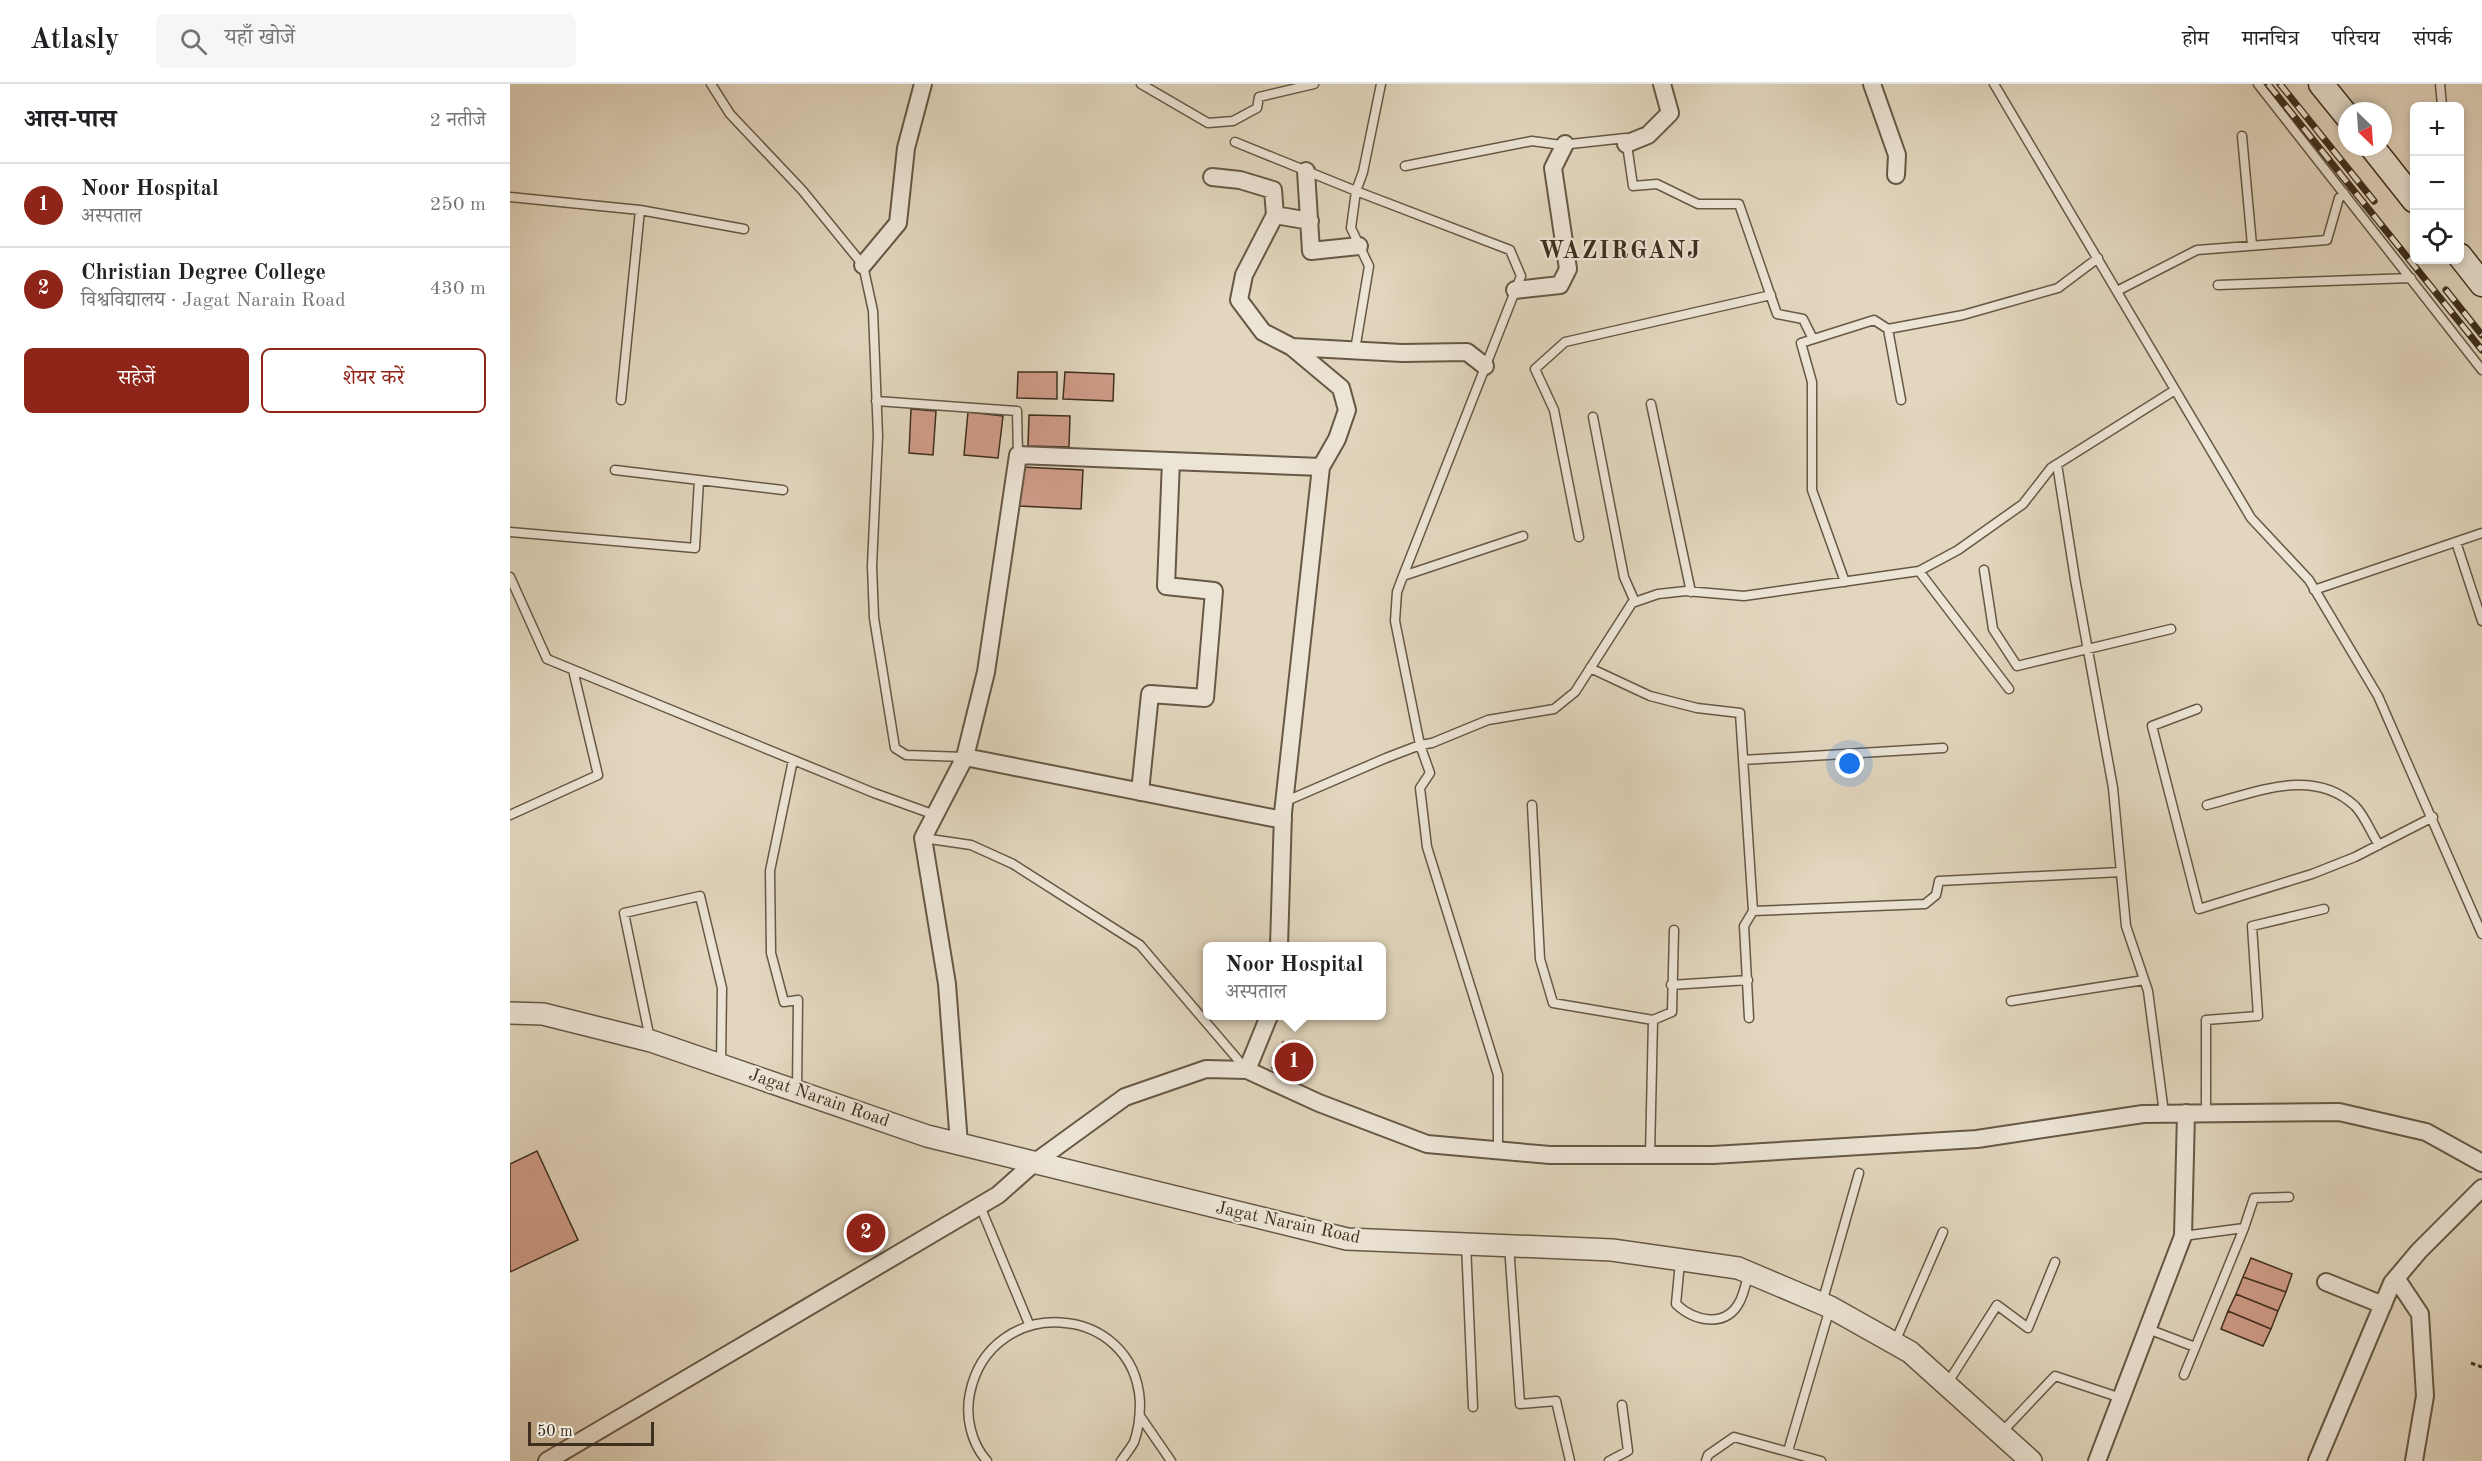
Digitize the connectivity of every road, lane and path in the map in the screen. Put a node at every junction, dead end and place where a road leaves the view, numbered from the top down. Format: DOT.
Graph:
graph roads {
  1 [pos="711,84"];
  2 [pos="923,84"];
  3 [pos="1141,84"];
  4 [pos="1314,84"];
  5 [pos="1382,84"];
  6 [pos="1662,84"];
  7 [pos="1872,84"];
  8 [pos="1995,84"];
  9 [pos="2258,84"];
  10 [pos="2321,84"];
  11 [pos="2440,84"];
  12 [pos="2442,102"];
  13 [pos="2338,105"];
  14 [pos="2242,136"];
  15 [pos="1235,142"];
  16 [pos="1565,144"];
  17 [pos="1626,144"];
  18 [pos="2379,156"];
  19 [pos="1405,166"];
  20 [pos="1306,171"];
  21 [pos="1896,175"];
  22 [pos="1212,177"];
  23 [pos="1356,191"];
  24 [pos="2344,193"];
  25 [pos="2410,195"];
  26 [pos="510,196"];
  27 [pos="640,210"];
  28 [pos="1275,215"];
  29 [pos="1310,221"];
  30 [pos="744,229"];
  31 [pos="2252,245"];
  32 [pos="1359,246"];
  33 [pos="2098,258"];
  34 [pos="2464,261"];
  35 [pos="863,264"];
  36 [pos="2411,278"];
  37 [pos="2482,284"];
  38 [pos="2218,285"];
  39 [pos="1515,290"];
  40 [pos="2117,291"];
  41 [pos="1771,295"];
  42 [pos="1888,329"];
  43 [pos="1813,339"];
  44 [pos="1292,346"];
  45 [pos="1355,350"];
  46 [pos="1485,366"];
  47 [pos="2482,370"];
  48 [pos="2175,390"];
  49 [pos="621,400"];
  50 [pos="1901,400"];
  51 [pos="876,401"];
  52 [pos="1652,404"];
  53 [pos="1593,417"];
  54 [pos="1017,455"];
  55 [pos="1171,461"];
  56 [pos="2057,464"];
  57 [pos="1321,467"];
  58 [pos="615,470"];
  59 [pos="699,480"];
  60 [pos="783,490"];
  61 [pos="510,532"];
  62 [pos="2482,533"];
  63 [pos="1523,536"];
  64 [pos="1579,537"];
  65 [pos="2456,542"];
  66 [pos="1984,570"];
  67 [pos="1919,571"];
  68 [pos="1403,576"];
  69 [pos="510,577"];
  70 [pos="1845,582"];
  71 [pos="2314,590"];
  72 [pos="1690,592"];
  73 [pos="1635,602"];
  74 [pos="2482,621"];
  75 [pos="2171,629"];
  76 [pos="2088,649"];
  77 [pos="1590,669"];
  78 [pos="573,670"];
  79 [pos="2009,689"];
  80 [pos="2197,709"];
  81 [pos="1420,745"];
  82 [pos="1942,748"];
  83 [pos="965,757"];
  84 [pos="793,760"];
  85 [pos="1743,760"];
  86 [pos="1140,792"];
  87 [pos="1284,802"];
  88 [pos="1532,805"];
  89 [pos="2206,805"];
  90 [pos="510,815"];
  91 [pos="935,815"];
  92 [pos="2433,817"];
  93 [pos="1283,820"];
  94 [pos="923,838"];
  95 [pos="2379,845"];
  96 [pos="2121,872"];
  97 [pos="2324,909"];
  98 [pos="1753,911"];
  99 [pos="1674,930"];
  100 [pos="2482,934"];
  101 [pos="1279,942"];
  102 [pos="1748,980"];
  103 [pos="2144,980"];
  104 [pos="1671,985"];
  105 [pos="2010,1001"];
  106 [pos="510,1013"];
  107 [pos="1749,1018"];
  108 [pos="1203,1019"];
  109 [pos="1204,1020"];
  110 [pos="1267,1020"];
  111 [pos="1653,1020"];
  112 [pos="651,1041"];
  113 [pos="721,1064"];
  114 [pos="1247,1070"];
  115 [pos="797,1091"];
  116 [pos="2164,1113"];
  117 [pos="2186,1113"];
  118 [pos="2206,1113"];
  119 [pos="959,1144"];
  120 [pos="1498,1150"];
  121 [pos="1650,1155"];
  122 [pos="1034,1163"];
  123 [pos="2482,1163"];
  124 [pos="1859,1173"];
  125 [pos="2482,1188"];
  126 [pos="2289,1197"];
  127 [pos="980,1206"];
  128 [pos="2244,1228"];
  129 [pos="1943,1232"];
  130 [pos="2183,1236"];
  131 [pos="1466,1243"];
  132 [pos="1509,1245"];
  133 [pos="1680,1260"];
  134 [pos="2055,1262"];
  135 [pos="1749,1273"];
  136 [pos="2396,1278"];
  137 [pos="2326,1282"];
  138 [pos="2383,1305"];
  139 [pos="1826,1306"];
  140 [pos="1029,1324"];
  141 [pos="2148,1329"];
  142 [pos="1894,1343"];
  143 [pos="2196,1347"];
  144 [pos="2471,1363"];
  145 [pos="2482,1367"];
  146 [pos="2184,1375"];
  147 [pos="1947,1384"];
  148 [pos="2121,1398"];
  149 [pos="1622,1405"];
  150 [pos="1473,1407"];
  151 [pos="1140,1416"];
  152 [pos="2002,1433"];
  153 [pos="1788,1451"];
  154 [pos="547,1461"];
  155 [pos="987,1461"];
  156 [pos="1121,1461"];
  157 [pos="1171,1461"];
  158 [pos="1570,1461"];
  159 [pos="1609,1461"];
  160 [pos="1706,1461"];
  161 [pos="1821,1461"];
  162 [pos="2031,1461"];
  163 [pos="2097,1461"];
  164 [pos="2317,1461"];
  165 [pos="2414,1461"];
  1 -- 35 [label="lane"];
  2 -- 35 [label="street"];
  3 -- 4 [label="lane"];
  5 -- 23 [label="lane"];
  6 -- 17 [label="street"];
  7 -- 21 [label="street"];
  8 -- 33 [label="lane"];
  9 -- 24 [label="lane"];
  10 -- 13 [label="main road"];
  11 -- 12 [label="lane"];
  14 -- 31 [label="lane"];
  15 -- 20 [label="lane"];
  16 -- 17 [label="lane"];
  16 -- 19 [label="lane"];
  16 -- 39 [label="street"];
  17 -- 41 [label="lane"];
  18 -- 25 [label="main road"];
  20 -- 23 [label="lane"];
  20 -- 29 [label="street"];
  22 -- 28 [label="street"];
  23 -- 32 [label="lane"];
  23 -- 39 [label="lane"];
  24 -- 31 [label="lane"];
  24 -- 36 [label="lane"];
  26 -- 27 [label="lane"];
  27 -- 30 [label="lane"];
  27 -- 49 [label="lane"];
  28 -- 29 [label="street"];
  28 -- 44 [label="street"];
  29 -- 32 [label="street"];
  31 -- 40 [label="lane"];
  32 -- 45 [label="lane"];
  33 -- 40 [label="lane"];
  33 -- 42 [label="lane"];
  34 -- 37 [label="main road"];
  35 -- 51 [label="lane"];
  36 -- 38 [label="lane"];
  36 -- 47 [label="lane"];
  39 -- 46 [label="lane"];
  40 -- 48 [label="lane"];
  41 -- 43 [label="lane"];
  41 -- 64 [label="lane"];
  42 -- 43 [label="lane"];
  42 -- 50 [label="lane"];
  43 -- 70 [label="lane"];
  44 -- 45 [label="street"];
  44 -- 57 [label="street"];
  45 -- 46 [label="street"];
  46 -- 68 [label="lane"];
  48 -- 56 [label="lane"];
  48 -- 71 [label="lane"];
  51 -- 54 [label="lane"];
  51 -- 83 [label="lane"];
  52 -- 72 [label="lane"];
  53 -- 73 [label="lane"];
  54 -- 55 [label="street"];
  54 -- 83 [label="street"];
  55 -- 57 [label="street"];
  55 -- 86 [label="street"];
  56 -- 67 [label="lane"];
  56 -- 76 [label="lane"];
  57 -- 87 [label="street"];
  58 -- 59 [label="lane"];
  59 -- 60 [label="lane"];
  59 -- 61 [label="lane"];
  62 -- 65 [label="lane"];
  63 -- 68 [label="lane"];
  65 -- 71 [label="lane"];
  65 -- 74 [label="lane"];
  66 -- 76 [label="lane"];
  67 -- 70 [label="lane"];
  67 -- 79 [label="lane"];
  68 -- 81 [label="lane"];
  69 -- 78 [label="lane"];
  70 -- 72 [label="lane"];
  71 -- 92 [label="lane"];
  72 -- 73 [label="lane"];
  73 -- 77 [label="lane"];
  75 -- 76 [label="lane"];
  76 -- 96 [label="lane"];
  77 -- 81 [label="lane"];
  77 -- 85 [label="lane"];
  78 -- 84 [label="lane"];
  78 -- 90 [label="lane"];
  80 -- 95 [label="lane"];
  81 -- 87 [label="lane"];
  81 -- 120 [label="lane"];
  82 -- 85 [label="lane"];
  83 -- 86 [label="street"];
  83 -- 91 [label="street"];
  84 -- 91 [label="lane"];
  84 -- 115 [label="lane"];
  85 -- 98 [label="lane"];
  86 -- 93 [label="street"];
  87 -- 93 [label="street"];
  88 -- 111 [label="lane"];
  89 -- 95 [label="lane"];
  91 -- 94 [label="street"];
  92 -- 95 [label="lane"];
  92 -- 100 [label="lane"];
  93 -- 101 [label="street"];
  94 -- 108 [label="lane"];
  94 -- 119 [label="street"];
  96 -- 98 [label="lane"];
  96 -- 103 [label="lane"];
  97 -- 118 [label="lane"];
  98 -- 102 [label="lane"];
  99 -- 104 [label="lane"];
  102 -- 104 [label="lane"];
  102 -- 107 [label="lane"];
  103 -- 105 [label="lane"];
  103 -- 116 [label="lane"];
  104 -- 111 [label="lane"];
  106 -- 112 [label="street, Jagat Narain Road"];
  109 -- 114 [label="lane"];
  110 -- 114 [label="street"];
  111 -- 121 [label="lane"];
  112 -- 113 [label="street, Jagat Narain Road"];
  112 -- 113 [label="lane"];
  113 -- 115 [label="street, Jagat Narain Road"];
  114 -- 120 [label="street"];
  114 -- 122 [label="street"];
  115 -- 119 [label="street, Jagat Narain Road"];
  116 -- 117 [label="street"];
  116 -- 121 [label="street"];
  117 -- 118 [label="street"];
  117 -- 130 [label="street"];
  118 -- 123 [label="street"];
  119 -- 122 [label="street, Jagat Narain Road"];
  120 -- 121 [label="street"];
  122 -- 127 [label="street"];
  122 -- 131 [label="street, Jagat Narain Road"];
  124 -- 139 [label="lane"];
  125 -- 136 [label="street"];
  126 -- 128 [label="lane"];
  127 -- 140 [label="lane"];
  127 -- 154 [label="street"];
  128 -- 130 [label="lane"];
  128 -- 143 [label="lane"];
  129 -- 142 [label="lane"];
  130 -- 141 [label="street"];
  131 -- 132 [label="street, Jagat Narain Road"];
  131 -- 150 [label="lane"];
  132 -- 133 [label="street, Jagat Narain Road"];
  132 -- 158 [label="lane"];
  133 -- 135 [label="street, Jagat Narain Road"];
  133 -- 135 [label="lane"];
  134 -- 147 [label="lane"];
  135 -- 139 [label="street, Jagat Narain Road"];
  136 -- 138 [label="street"];
  136 -- 165 [label="street"];
  137 -- 138 [label="street"];
  138 -- 164 [label="street"];
  139 -- 142 [label="street, Jagat Narain Road"];
  139 -- 153 [label="lane"];
  140 -- 151 [label="lane"];
  140 -- 155 [label="lane"];
  141 -- 143 [label="lane"];
  141 -- 148 [label="street"];
  142 -- 147 [label="street, Jagat Narain Road"];
  143 -- 146 [label="lane"];
  144 -- 145 [label="path"];
  147 -- 152 [label="street, Jagat Narain Road"];
  148 -- 152 [label="lane"];
  148 -- 163 [label="street"];
  149 -- 159 [label="lane"];
  151 -- 156 [label="lane"];
  151 -- 157 [label="lane"];
  152 -- 162 [label="street, Jagat Narain Road"];
  153 -- 160 [label="lane"];
  153 -- 161 [label="lane"];
}
